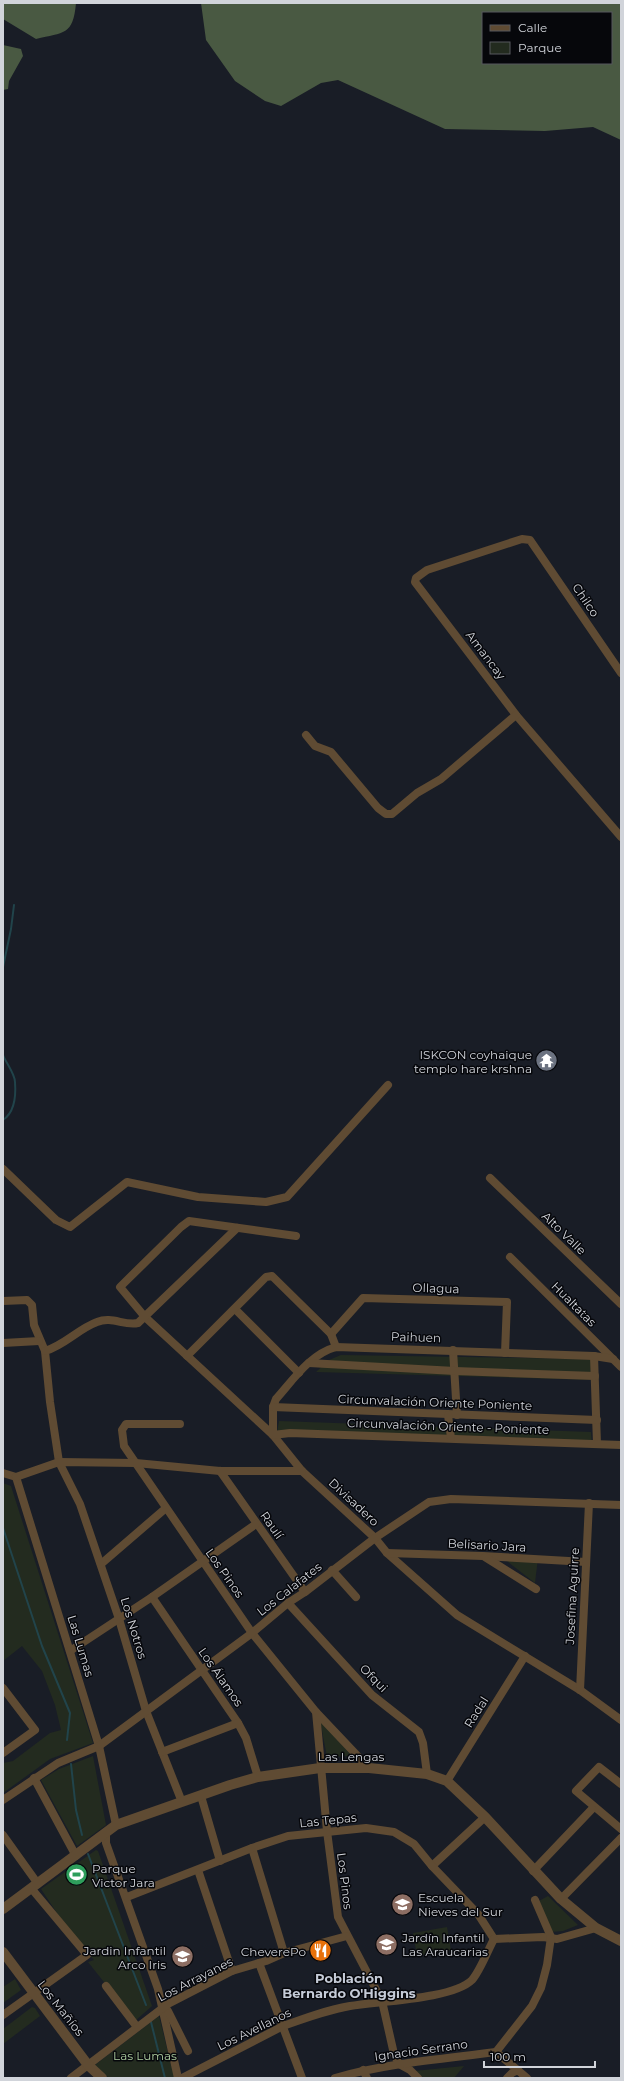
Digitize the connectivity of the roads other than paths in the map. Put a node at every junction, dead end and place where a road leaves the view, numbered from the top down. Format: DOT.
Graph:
graph roads {
  1 [pos="530,540"];
  2 [pos="621,673"];
  3 [pos="516,715"];
  4 [pos="306,735"];
  5 [pos="621,836"];
  6 [pos="388,1084"];
  7 [pos="3,1170"];
  8 [pos="490,1178"];
  9 [pos="237,1228"];
  10 [pos="296,1236"];
  11 [pos="510,1257"];
  12 [pos="3,1301"];
  13 [pos="621,1304"];
  14 [pos="235,1308"];
  15 [pos="145,1317"];
  16 [pos="331,1334"];
  17 [pos="39,1341"];
  18 [pos="3,1343"];
  19 [pos="336,1347"];
  20 [pos="453,1350"];
  21 [pos="45,1351"];
  22 [pos="505,1353"];
  23 [pos="187,1356"];
  24 [pos="594,1356"];
  25 [pos="613,1359"];
  26 [pos="309,1363"];
  27 [pos="621,1367"];
  28 [pos="455,1371"];
  29 [pos="299,1373"];
  30 [pos="595,1376"];
  31 [pos="273,1407"];
  32 [pos="448,1415"];
  33 [pos="457,1415"];
  34 [pos="597,1420"];
  35 [pos="180,1424"];
  36 [pos="274,1436"];
  37 [pos="451,1438"];
  38 [pos="597,1444"];
  39 [pos="621,1446"];
  40 [pos="59,1462"];
  41 [pos="136,1463"];
  42 [pos="220,1471"];
  43 [pos="302,1471"];
  44 [pos="3,1473"];
  45 [pos="16,1477"];
  46 [pos="589,1503"];
  47 [pos="621,1505"];
  48 [pos="166,1508"];
  49 [pos="256,1524"];
  50 [pos="375,1538"];
  51 [pos="388,1553"];
  52 [pos="483,1556"];
  53 [pos="202,1562"];
  54 [pos="586,1562"];
  55 [pos="101,1564"];
  56 [pos="332,1570"];
  57 [pos="536,1589"];
  58 [pos="305,1592"];
  59 [pos="356,1596"];
  60 [pos="152,1597"];
  61 [pos="288,1603"];
  62 [pos="119,1619"];
  63 [pos="252,1633"];
  64 [pos="70,1651"];
  65 [pos="525,1656"];
  66 [pos="201,1670"];
  67 [pos="3,1688"];
  68 [pos="580,1690"];
  69 [pos="146,1711"];
  70 [pos="316,1712"];
  71 [pos="621,1720"];
  72 [pos="238,1723"];
  73 [pos="99,1746"];
  74 [pos="162,1752"];
  75 [pos="3,1753"];
  76 [pos="320,1768"];
  77 [pos="369,1768"];
  78 [pos="426,1774"];
  79 [pos="258,1777"];
  80 [pos="34,1778"];
  81 [pos="447,1780"];
  82 [pos="621,1784"];
  83 [pos="201,1796"];
  84 [pos="3,1800"];
  85 [pos="182,1802"];
  86 [pos="592,1809"];
  87 [pos="485,1817"];
  88 [pos="116,1825"];
  89 [pos="621,1829"];
  90 [pos="327,1831"];
  91 [pos="106,1832"];
  92 [pos="3,1835"];
  93 [pos="621,1838"];
  94 [pos="252,1848"];
  95 [pos="76,1856"];
  96 [pos="220,1861"];
  97 [pos="432,1866"];
  98 [pos="198,1870"];
  99 [pos="533,1871"];
  100 [pos="35,1886"];
  101 [pos="127,1897"];
  102 [pos="561,1899"];
  103 [pos="535,1900"];
  104 [pos="3,1909"];
  105 [pos="596,1928"];
  106 [pos="347,1936"];
  107 [pos="551,1937"];
  108 [pos="494,1939"];
  109 [pos="621,1941"];
  110 [pos="3,1952"];
  111 [pos="284,1953"];
  112 [pos="259,1963"];
  113 [pos="232,1971"];
  114 [pos="106,1986"];
  115 [pos="33,1993"];
  116 [pos="382,2001"];
  117 [pos="166,2006"];
  118 [pos="3,2016"];
  119 [pos="283,2026"];
  120 [pos="137,2028"];
  121 [pos="188,2051"];
  122 [pos="496,2052"];
  123 [pos="399,2064"];
  124 [pos="88,2065"];
  125 [pos="362,2070"];
  126 [pos="518,2070"];
  127 [pos="72,2078"];
  128 [pos="102,2078"];
  129 [pos="178,2078"];
  130 [pos="182,2078"];
  131 [pos="302,2078"];
  132 [pos="335,2078"];
  133 [pos="367,2078"];
  134 [pos="418,2078"];
  135 [pos="507,2078"];
  136 [pos="527,2078"];
  1 -- 2 [label="street, Chilco"];
  1 -- 3 [label="street, Amancay"];
  3 -- 4 [label="street"];
  3 -- 5 [label="street, Amancay"];
  6 -- 7 [label="street"];
  8 -- 13 [label="street, Alto Valle"];
  9 -- 10 [label="street"];
  9 -- 15 [label="street"];
  9 -- 15 [label="street"];
  11 -- 25 [label="street, Hualtatas"];
  12 -- 17 [label="street"];
  14 -- 16 [label="street"];
  14 -- 23 [label="street"];
  14 -- 29 [label="street"];
  15 -- 21 [label="street"];
  15 -- 23 [label="street"];
  16 -- 19 [label="street"];
  16 -- 22 [label="street, Ollagua"];
  17 -- 18 [label="street"];
  17 -- 21 [label="street"];
  19 -- 20 [label="street, Paihuen"];
  19 -- 26 [label="street, Paihuen"];
  20 -- 22 [label="street, Paihuen"];
  20 -- 28 [label="street"];
  21 -- 40 [label="street, Los Notros"];
  22 -- 24 [label="street, Paihuen"];
  23 -- 36 [label="street"];
  24 -- 25 [label="street, Paihuen"];
  24 -- 30 [label="street"];
  25 -- 27 [label="street, Hualtatas"];
  26 -- 28 [label="street"];
  26 -- 29 [label="street, Paihuen"];
  28 -- 30 [label="street"];
  28 -- 33 [label="street"];
  29 -- 31 [label="street, Paihuen"];
  30 -- 34 [label="street"];
  31 -- 32 [label="street, Circunvalación Oriente Poniente"];
  31 -- 36 [label="street"];
  32 -- 33 [label="street, Circunvalación Oriente Poniente"];
  32 -- 37 [label="street"];
  33 -- 34 [label="street, Circunvalación Oriente Poniente"];
  34 -- 38 [label="street"];
  35 -- 41 [label="street, Los Pinos"];
  36 -- 37 [label="street, Circunvalación Oriente - Poniente"];
  36 -- 43 [label="street"];
  37 -- 38 [label="street, Circunvalación Oriente - Poniente"];
  38 -- 39 [label="street, Circunvalación Oriente - Poniente"];
  40 -- 41 [label="street"];
  40 -- 45 [label="street"];
  40 -- 55 [label="street, Los Notros"];
  41 -- 42 [label="street"];
  41 -- 48 [label="street, Los Pinos"];
  42 -- 43 [label="street"];
  42 -- 49 [label="street, Raulí"];
  43 -- 50 [label="street, Divisadero"];
  44 -- 45 [label="street"];
  45 -- 64 [label="street, Las Lumas"];
  46 -- 47 [label="street, Los Calafates"];
  46 -- 50 [label="street, Los Calafates"];
  46 -- 54 [label="street, Josefina Aguirre"];
  48 -- 53 [label="street, Los Pinos"];
  48 -- 55 [label="street"];
  49 -- 53 [label="street"];
  49 -- 58 [label="street, Raulí"];
  50 -- 51 [label="street, Divisadero"];
  50 -- 56 [label="street, Los Calafates"];
  51 -- 52 [label="street, Belisario Jara"];
  51 -- 65 [label="street, Divisadero"];
  52 -- 54 [label="street, Belisario Jara"];
  52 -- 57 [label="street"];
  53 -- 60 [label="street"];
  53 -- 63 [label="street, Los Pinos"];
  54 -- 68 [label="street, Josefina Aguirre"];
  55 -- 62 [label="street, Los Notros"];
  56 -- 58 [label="street, Los Calafates"];
  56 -- 59 [label="street"];
  58 -- 61 [label="street, Los Calafates"];
  60 -- 62 [label="street"];
  60 -- 66 [label="street, Los Álamos"];
  61 -- 63 [label="street, Los Calafates"];
  61 -- 78 [label="street, Ofqui"];
  62 -- 64 [label="street"];
  62 -- 69 [label="street, Los Notros"];
  63 -- 66 [label="street, Los Calafates"];
  63 -- 70 [label="street, Los Pinos"];
  64 -- 73 [label="street, Las Lumas"];
  65 -- 68 [label="street, Divisadero"];
  65 -- 81 [label="street, Radal"];
  66 -- 69 [label="street, Los Calafates"];
  66 -- 72 [label="street, Los Álamos"];
  67 -- 75 [label="street"];
  68 -- 71 [label="street, Divisadero"];
  69 -- 73 [label="street, Los Calafates"];
  69 -- 74 [label="street, Los Notros"];
  70 -- 76 [label="street, Los Pinos"];
  70 -- 77 [label="street, Los Pinos"];
  72 -- 74 [label="street"];
  72 -- 79 [label="street, Los Álamos"];
  73 -- 80 [label="street, Los Calafates"];
  73 -- 88 [label="street, Las Lumas"];
  74 -- 85 [label="street, Los Notros"];
  76 -- 77 [label="street, Las Lengas"];
  76 -- 79 [label="street, Las Lengas"];
  76 -- 90 [label="street, Los Pinos"];
  77 -- 78 [label="street, Las Lengas"];
  78 -- 81 [label="street, Las Lengas"];
  79 -- 83 [label="street, Las Lengas"];
  80 -- 84 [label="street, Los Calafates"];
  80 -- 95 [label="street"];
  81 -- 87 [label="street, Las Lengas"];
  82 -- 89 [label="street"];
  83 -- 85 [label="street, Las Lengas"];
  83 -- 96 [label="street"];
  85 -- 88 [label="street, Las Lengas"];
  86 -- 99 [label="street"];
  87 -- 97 [label="street"];
  87 -- 99 [label="street, Las Lengas"];
  88 -- 91 [label="street, Las Lengas"];
  90 -- 94 [label="street, Las Tepas"];
  90 -- 97 [label="street, Las Tepas"];
  90 -- 106 [label="street, Los Pinos"];
  91 -- 95 [label="street, Las Lengas"];
  91 -- 101 [label="street"];
  92 -- 100 [label="street"];
  93 -- 102 [label="street"];
  94 -- 96 [label="street, Las Tepas"];
  94 -- 111 [label="street"];
  95 -- 100 [label="street, Las Lengas"];
  96 -- 98 [label="street, Las Tepas"];
  97 -- 108 [label="street, Las Tepas"];
  98 -- 101 [label="street, Las Tepas"];
  98 -- 113 [label="street"];
  99 -- 102 [label="street, Las Lengas"];
  100 -- 104 [label="street, Las Lengas"];
  100 -- 115 [label="street"];
  101 -- 117 [label="street"];
  102 -- 105 [label="street, Las Lengas"];
  103 -- 107 [label="street"];
  105 -- 107 [label="street"];
  105 -- 109 [label="street, Las Lengas"];
  106 -- 111 [label="street, Los Arrayanes"];
  106 -- 116 [label="street, Los Pinos"];
  107 -- 108 [label="street"];
  107 -- 122 [label="street"];
  108 -- 116 [label="street, Los Avellanos"];
  110 -- 115 [label="street, Los Mañíos"];
  111 -- 112 [label="street, Los Arrayanes"];
  112 -- 113 [label="street, Los Arrayanes"];
  112 -- 119 [label="street"];
  113 -- 117 [label="street, Los Arrayanes"];
  114 -- 120 [label="street"];
  115 -- 118 [label="street"];
  115 -- 124 [label="street, Los Mañíos"];
  116 -- 119 [label="street, Los Avellanos"];
  116 -- 123 [label="street, Los Pinos"];
  117 -- 120 [label="street, Los Arrayanes"];
  117 -- 121 [label="street"];
  117 -- 129 [label="street"];
  119 -- 130 [label="street, Los Avellanos"];
  119 -- 131 [label="street"];
  120 -- 124 [label="street, Los Arrayanes"];
  122 -- 123 [label="street, Ignacio Serrano"];
  122 -- 126 [label="street"];
  123 -- 125 [label="street, Ignacio Serrano"];
  123 -- 134 [label="street"];
  124 -- 127 [label="street, Los Arrayanes"];
  124 -- 128 [label="street, Los Mañíos"];
  125 -- 132 [label="street, Ignacio Serrano"];
  125 -- 133 [label="street"];
  126 -- 135 [label="street"];
  126 -- 136 [label="street"];
}
